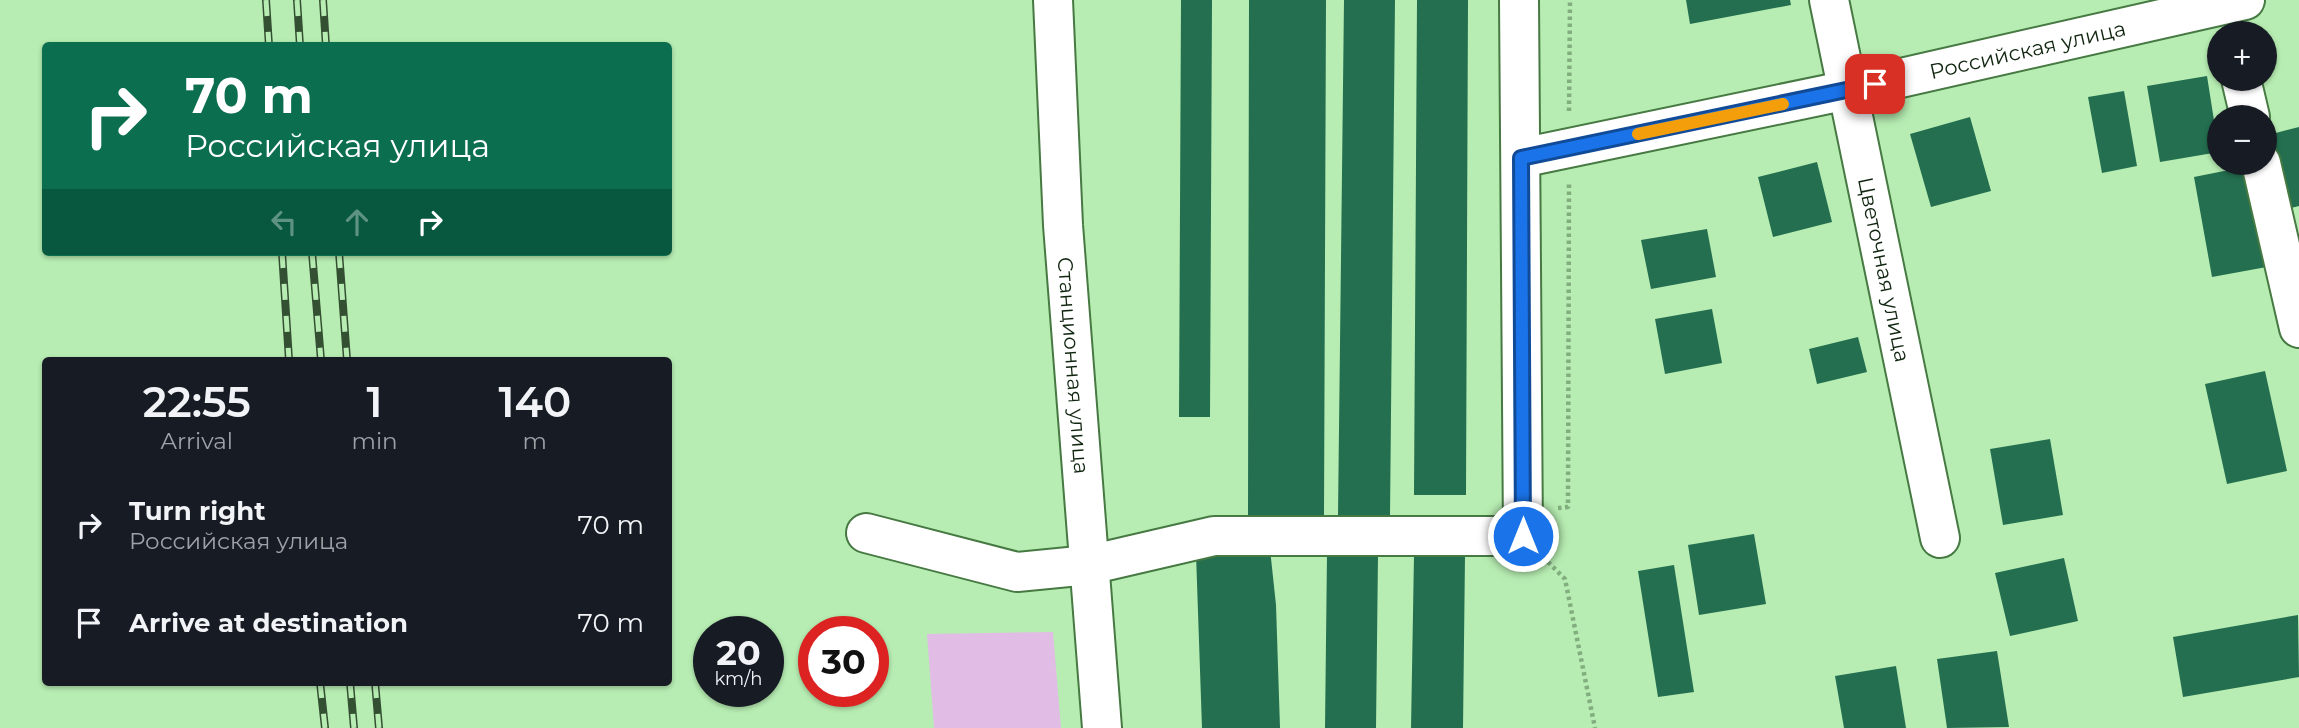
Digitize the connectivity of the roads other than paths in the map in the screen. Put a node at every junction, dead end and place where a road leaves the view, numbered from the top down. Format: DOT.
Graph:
graph roads {
  1 [pos="1053,0"];
  2 [pos="1519,0"];
  3 [pos="1829,0"];
  4 [pos="2233,13"];
  5 [pos="1848,90"];
  6 [pos="1521,158"];
  7 [pos="2264,175"];
  8 [pos="2299,328"];
  9 [pos="866,533"];
  10 [pos="1940,538"];
  11 [pos="1089,565"];
  12 [pos="1102,728"];
  1 -- 11 [label="street, Станционная улица"];
  2 -- 6 [label="street"];
  3 -- 5 [label="street, Цветочная улица"];
  4 -- 5 [label="street, Российская улица"];
  5 -- 6 [label="street, Российская улица"];
  5 -- 10 [label="street, Цветочная улица"];
  6 -- 11 [label="street"];
  7 -- 8 [label="street"];
  9 -- 11 [label="street"];
  11 -- 12 [label="street, Станционная улица"];
}
